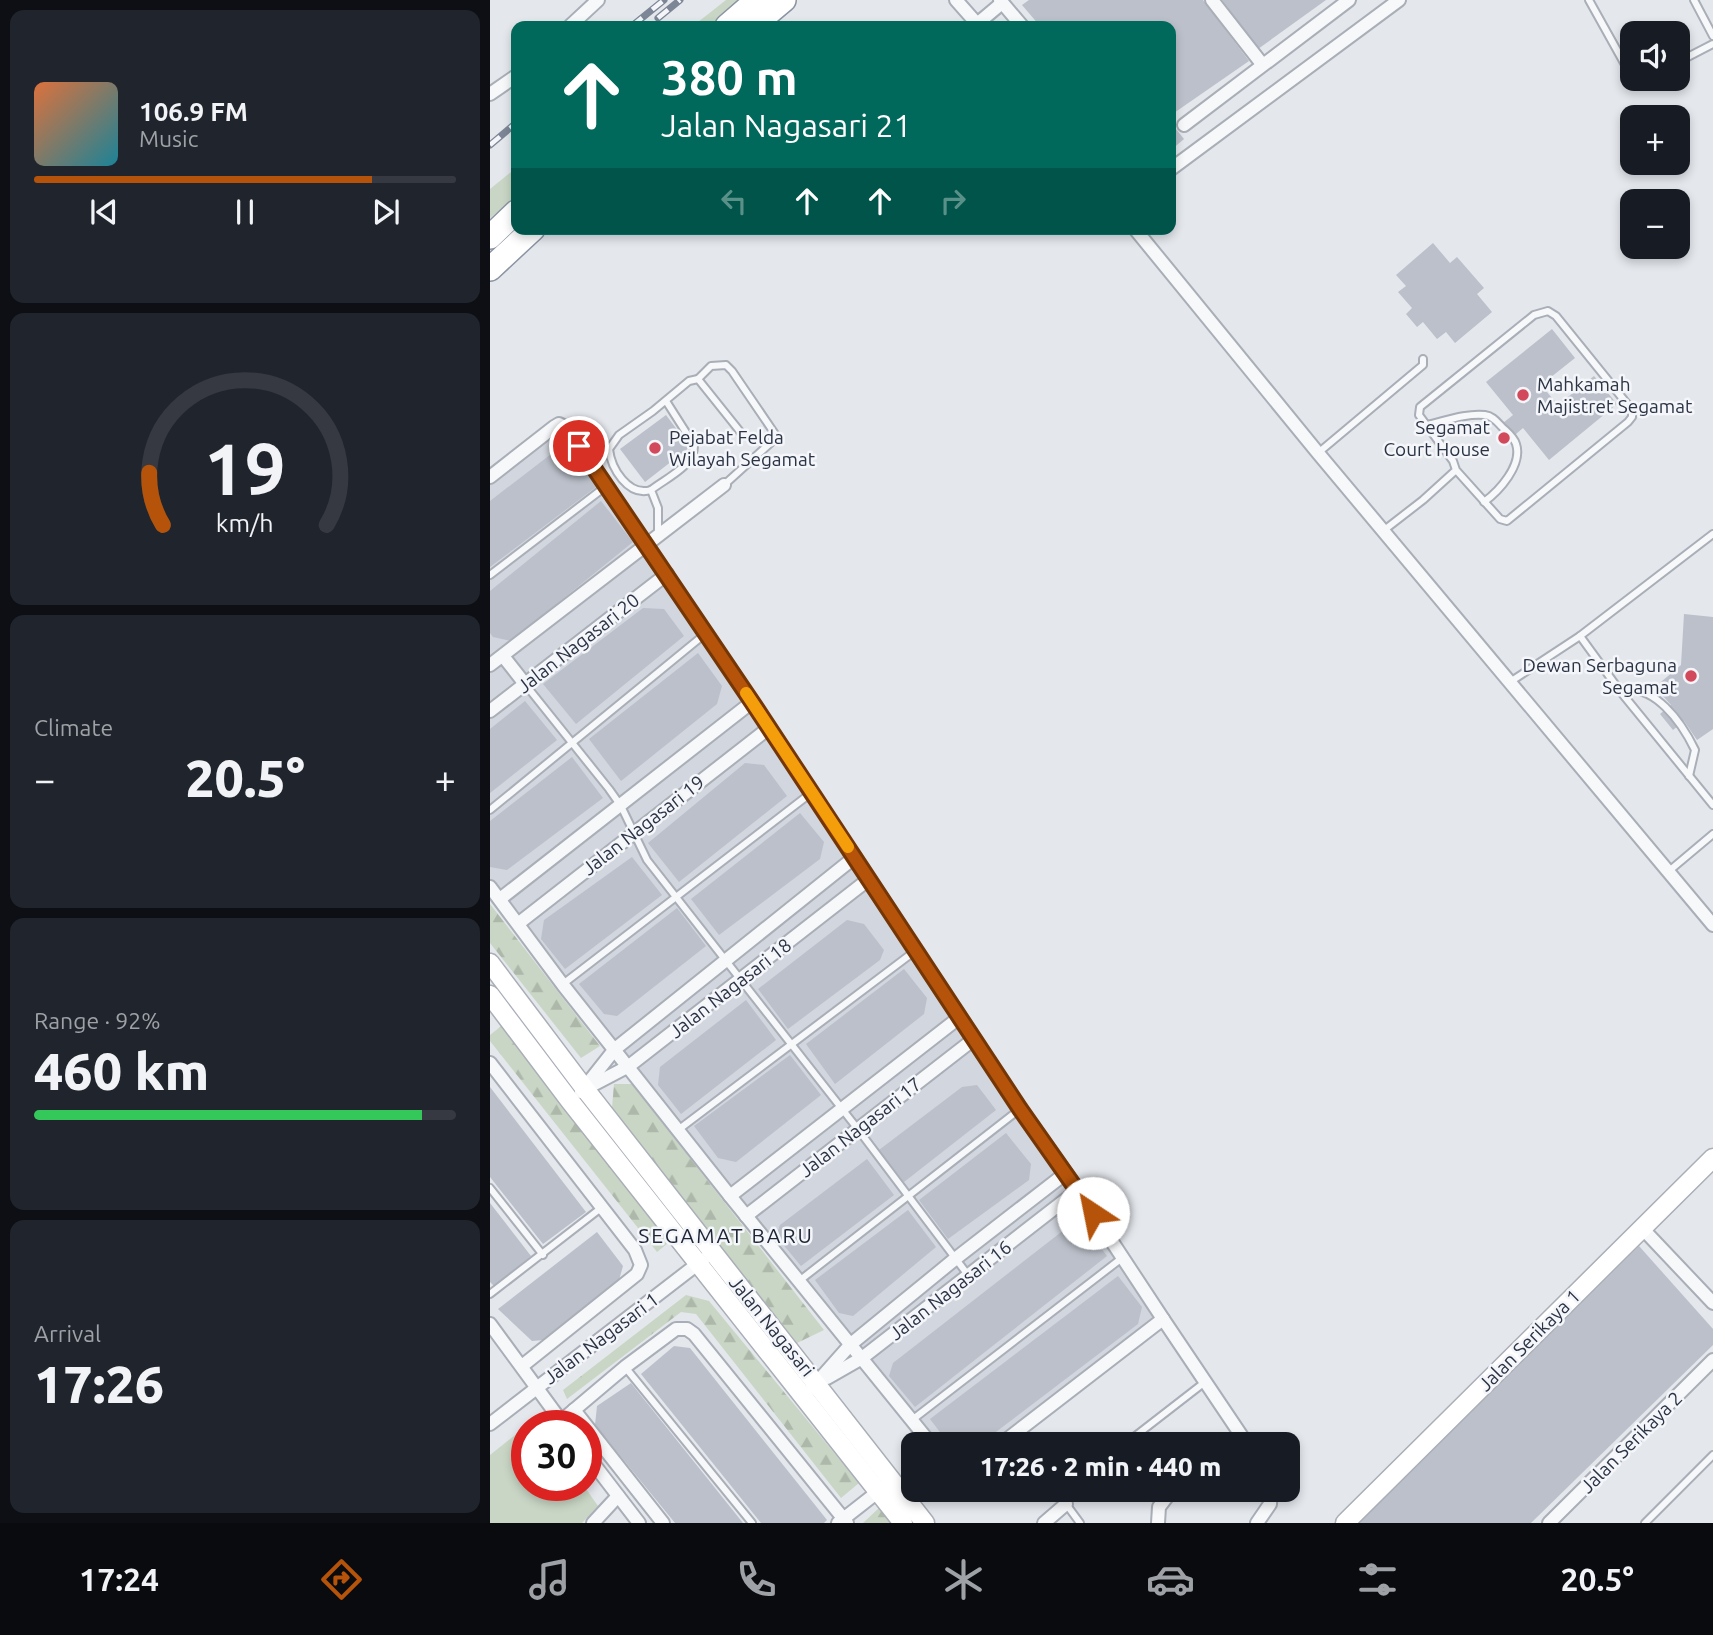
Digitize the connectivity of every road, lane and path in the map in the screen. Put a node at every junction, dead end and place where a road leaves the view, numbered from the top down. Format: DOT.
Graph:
graph roads {
  1 [pos="598,0"];
  2 [pos="757,0"];
  3 [pos="784,0"];
  4 [pos="956,0"];
  5 [pos="1212,0"];
  6 [pos="1349,0"];
  7 [pos="1399,0"];
  8 [pos="1589,0"];
  9 [pos="1694,0"];
  10 [pos="1003,1"];
  11 [pos="575,21"];
  12 [pos="733,21"];
  13 [pos="759,21"];
  14 [pos="974,21"];
  15 [pos="982,21"];
  16 [pos="1018,21"];
  17 [pos="1713,36"];
  18 [pos="1713,44"];
  19 [pos="1620,56"];
  20 [pos="1690,56"];
  21 [pos="1262,64"];
  22 [pos="511,79"];
  23 [pos="490,94"];
  24 [pos="1184,125"];
  25 [pos="1176,165"];
  26 [pos="511,214"];
  27 [pos="511,216"];
  28 [pos="490,229"];
  29 [pos="527,235"];
  30 [pos="1140,235"];
  31 [pos="490,237"];
  32 [pos="490,270"];
  33 [pos="1423,359"];
  34 [pos="698,379"];
  35 [pos="666,401"];
  36 [pos="1427,425"];
  37 [pos="742,434"];
  38 [pos="1318,453"];
  39 [pos="1455,470"];
  40 [pos="490,477"];
  41 [pos="724,485"];
  42 [pos="607,486"];
  43 [pos="651,490"];
  44 [pos="1484,502"];
  45 [pos="1383,530"];
  46 [pos="1713,534"];
  47 [pos="658,536"];
  48 [pos="647,544"];
  49 [pos="667,574"];
  50 [pos="490,575"];
  51 [pos="705,634"];
  52 [pos="1580,636"];
  53 [pos="494,660"];
  54 [pos="1510,682"];
  55 [pos="525,684"];
  56 [pos="1620,691"];
  57 [pos="752,702"];
  58 [pos="490,711"];
  59 [pos="769,728"];
  60 [pos="573,742"];
  61 [pos="1689,776"];
  62 [pos="811,793"];
  63 [pos="1713,805"];
  64 [pos="621,806"];
  65 [pos="490,810"];
  66 [pos="634,833"];
  67 [pos="1713,834"];
  68 [pos="855,857"];
  69 [pos="1668,871"];
  70 [pos="869,878"];
  71 [pos="490,887"];
  72 [pos="676,897"];
  73 [pos="500,899"];
  74 [pos="519,923"];
  75 [pos="1713,925"];
  76 [pos="916,950"];
  77 [pos="724,960"];
  78 [pos="490,963"];
  79 [pos="740,980"];
  80 [pos="563,985"];
  81 [pos="511,990"];
  82 [pos="492,1001"];
  83 [pos="960,1017"];
  84 [pos="974,1039"];
  85 [pos="790,1046"];
  86 [pos="615,1049"];
  87 [pos="490,1063"];
  88 [pos="629,1066"];
  89 [pos="585,1089"];
  90 [pos="570,1101"];
  91 [pos="841,1109"];
  92 [pos="1020,1109"];
  93 [pos="857,1128"];
  94 [pos="678,1130"];
  95 [pos="1710,1168"];
  96 [pos="1066,1173"];
  97 [pos="490,1188"];
  98 [pos="1078,1190"];
  99 [pos="730,1196"];
  100 [pos="907,1196"];
  101 [pos="601,1208"];
  102 [pos="746,1216"];
  103 [pos="1642,1228"];
  104 [pos="543,1255"];
  105 [pos="706,1258"];
  106 [pos="1122,1258"];
  107 [pos="955,1259"];
  108 [pos="968,1275"];
  109 [pos="799,1281"];
  110 [pos="490,1294"];
  111 [pos="1713,1303"];
  112 [pos="1163,1319"];
  113 [pos="490,1324"];
  114 [pos="851,1345"];
  115 [pos="862,1358"];
  116 [pos="1713,1360"];
  117 [pos="522,1366"];
  118 [pos="625,1367"];
  119 [pos="1206,1381"];
  120 [pos="538,1387"];
  121 [pos="810,1389"];
  122 [pos="554,1410"];
  123 [pos="574,1410"];
  124 [pos="912,1420"];
  125 [pos="490,1424"];
  126 [pos="922,1432"];
  127 [pos="1017,1432"];
  128 [pos="1140,1432"];
  129 [pos="1236,1432"];
  130 [pos="602,1446"];
  131 [pos="1713,1455"];
  132 [pos="602,1475"];
  133 [pos="885,1486"];
  134 [pos="618,1496"];
  135 [pos="1163,1502"];
  136 [pos="1270,1502"];
  137 [pos="1066,1504"];
  138 [pos="843,1522"];
  139 [pos="593,1523"];
  140 [pos="639,1523"];
  141 [pos="663,1523"];
  142 [pos="752,1523"];
  143 [pos="903,1523"];
  144 [pos="925,1523"];
  145 [pos="1044,1523"];
  146 [pos="1080,1523"];
  147 [pos="1158,1523"];
  148 [pos="1257,1523"];
  149 [pos="1345,1523"];
  150 [pos="1549,1523"];
  151 [pos="1645,1523"];
  1 -- 11 [label="street"];
  2 -- 12 [label="highway"];
  3 -- 13 [label="highway"];
  4 -- 14 [label="street"];
  5 -- 21 [label="street"];
  6 -- 21 [label="street"];
  7 -- 25 [label="street"];
  8 -- 19 [label="lane"];
  9 -- 17 [label="lane"];
  10 -- 15 [label="street"];
  10 -- 16 [label="street"];
  18 -- 20 [label="lane"];
  21 -- 24 [label="street"];
  22 -- 23 [label="street"];
  26 -- 28 [label="highway"];
  27 -- 31 [label="highway"];
  29 -- 32 [label="highway"];
  30 -- 38 [label="street"];
  33 -- 38 [label="lane"];
  34 -- 35 [label="lane"];
  34 -- 37 [label="lane"];
  34 -- 41 [label="lane"];
  35 -- 43 [label="lane"];
  35 -- 43 [label="lane"];
  36 -- 39 [label="lane"];
  36 -- 44 [label="lane"];
  36 -- 44 [label="lane"];
  38 -- 45 [label="street"];
  39 -- 44 [label="lane"];
  39 -- 45 [label="lane"];
  40 -- 42 [label="street"];
  41 -- 47 [label="street"];
  42 -- 48 [label="street"];
  42 -- 50 [label="lane"];
  43 -- 47 [label="lane"];
  45 -- 54 [label="street"];
  46 -- 52 [label="lane"];
  47 -- 48 [label="street"];
  48 -- 49 [label="street"];
  48 -- 53 [label="street"];
  49 -- 51 [label="street"];
  49 -- 55 [label="street, Jalan Nagasari 20"];
  51 -- 57 [label="street"];
  51 -- 60 [label="lane"];
  52 -- 54 [label="lane"];
  52 -- 56 [label="lane"];
  53 -- 55 [label="street"];
  54 -- 69 [label="street"];
  55 -- 58 [label="street, Jalan Nagasari 20"];
  55 -- 60 [label="lane"];
  56 -- 61 [label="lane"];
  56 -- 61 [label="lane"];
  57 -- 59 [label="street"];
  57 -- 64 [label="street"];
  59 -- 62 [label="street"];
  59 -- 66 [label="street, Jalan Nagasari 19"];
  60 -- 64 [label="lane"];
  60 -- 65 [label="lane"];
  61 -- 63 [label="lane"];
  62 -- 68 [label="street"];
  62 -- 72 [label="lane"];
  64 -- 66 [label="lane"];
  64 -- 73 [label="street"];
  66 -- 72 [label="lane"];
  66 -- 74 [label="street, Jalan Nagasari 19"];
  67 -- 69 [label="lane"];
  68 -- 70 [label="street"];
  68 -- 77 [label="street"];
  69 -- 75 [label="street"];
  70 -- 76 [label="street"];
  70 -- 79 [label="street, Jalan Nagasari 18"];
  71 -- 73 [label="street"];
  72 -- 77 [label="lane"];
  72 -- 80 [label="lane"];
  73 -- 74 [label="street"];
  74 -- 80 [label="street"];
  76 -- 83 [label="street"];
  76 -- 85 [label="lane"];
  77 -- 79 [label="lane"];
  77 -- 86 [label="street"];
  78 -- 81 [label="street, Jalan Nagasari"];
  79 -- 85 [label="lane"];
  79 -- 88 [label="street, Jalan Nagasari 18"];
  80 -- 86 [label="street"];
  81 -- 82 [label="street"];
  81 -- 89 [label="street, Jalan Nagasari"];
  82 -- 90 [label="street, Jalan Nagasari"];
  83 -- 84 [label="street"];
  83 -- 91 [label="street"];
  84 -- 92 [label="street"];
  84 -- 93 [label="street, Jalan Nagasari 17"];
  85 -- 91 [label="lane"];
  85 -- 94 [label="lane"];
  86 -- 88 [label="street"];
  86 -- 89 [label="street"];
  87 -- 101 [label="street"];
  88 -- 89 [label="street, Jalan Nagasari 18"];
  88 -- 94 [label="street"];
  89 -- 90 [label="street"];
  89 -- 105 [label="street, Jalan Nagasari"];
  90 -- 105 [label="street, Jalan Nagasari"];
  91 -- 93 [label="lane"];
  91 -- 99 [label="street"];
  92 -- 96 [label="street"];
  92 -- 100 [label="lane"];
  93 -- 100 [label="lane"];
  93 -- 102 [label="street, Jalan Nagasari 17"];
  94 -- 99 [label="street"];
  95 -- 103 [label="street, Jalan Serikaya 1"];
  96 -- 98 [label="street"];
  96 -- 107 [label="street"];
  97 -- 104 [label="lane"];
  98 -- 106 [label="street"];
  98 -- 108 [label="street, Jalan Nagasari 16"];
  99 -- 102 [label="street"];
  100 -- 107 [label="lane"];
  100 -- 109 [label="lane"];
  101 -- 104 [label="lane"];
  101 -- 117 [label="street, Jalan Nagasari 1"];
  102 -- 109 [label="street"];
  103 -- 111 [label="street"];
  103 -- 149 [label="street, Jalan Serikaya 1"];
  104 -- 110 [label="lane"];
  105 -- 120 [label="street, Jalan Nagasari 1"];
  105 -- 121 [label="street, Jalan Nagasari"];
  106 -- 112 [label="street"];
  106 -- 124 [label="lane"];
  107 -- 108 [label="lane"];
  107 -- 114 [label="street"];
  108 -- 115 [label="street, Jalan Nagasari 16"];
  109 -- 114 [label="street"];
  112 -- 119 [label="street"];
  112 -- 127 [label="street"];
  113 -- 117 [label="street"];
  114 -- 115 [label="street"];
  114 -- 121 [label="street"];
  115 -- 121 [label="street, Jalan Nagasari 16"];
  115 -- 124 [label="street"];
  116 -- 150 [label="street, Jalan Serikaya 2"];
  117 -- 120 [label="street"];
  118 -- 123 [label="street"];
  118 -- 138 [label="street"];
  118 -- 142 [label="lane"];
  119 -- 128 [label="lane"];
  119 -- 129 [label="street"];
  120 -- 122 [label="street"];
  120 -- 125 [label="street, Jalan Nagasari 1"];
  121 -- 133 [label="street, Jalan Nagasari"];
  124 -- 126 [label="street"];
  130 -- 141 [label="street"];
  131 -- 151 [label="lane"];
  132 -- 134 [label="street"];
  133 -- 138 [label="street"];
  133 -- 143 [label="street, Jalan Nagasari"];
  133 -- 144 [label="street, Jalan Nagasari"];
  134 -- 139 [label="street"];
  134 -- 140 [label="street"];
  135 -- 147 [label="street"];
  136 -- 148 [label="street"];
  137 -- 145 [label="street"];
  137 -- 146 [label="lane"];
}
